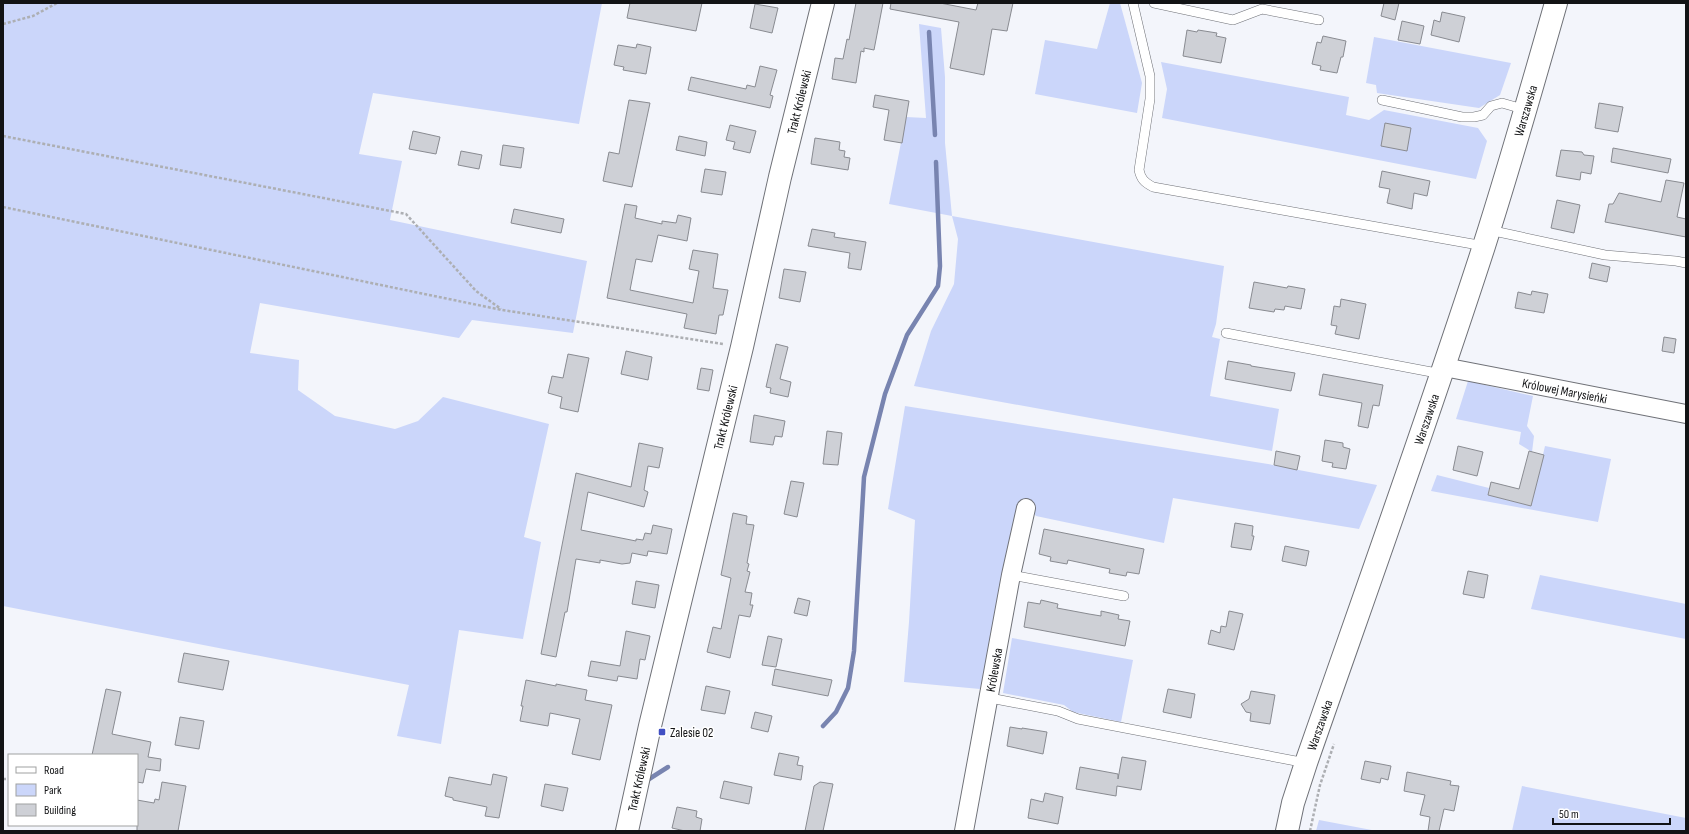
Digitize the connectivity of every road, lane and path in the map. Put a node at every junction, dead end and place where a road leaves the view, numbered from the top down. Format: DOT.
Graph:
graph roads {
  1 [pos="57,3"];
  2 [pos="822,3"];
  3 [pos="1133,3"];
  4 [pos="1154,3"];
  5 [pos="1556,3"];
  6 [pos="1319,20"];
  7 [pos="3,24"];
  8 [pos="1382,100"];
  9 [pos="1526,110"];
  10 [pos="3,136"];
  11 [pos="3,207"];
  12 [pos="1487,238"];
  13 [pos="1686,263"];
  14 [pos="502,310"];
  15 [pos="1226,334"];
  16 [pos="742,347"];
  17 [pos="1443,370"];
  18 [pos="1686,414"];
  19 [pos="1026,508"];
  20 [pos="1011,575"];
  21 [pos="1124,596"];
  22 [pos="990,698"];
  23 [pos="1306,763"];
  24 [pos="627,831"];
  25 [pos="964,831"];
  26 [pos="1287,831"];
  1 -- 7 [label="path"];
  2 -- 16 [label="street, Trakt Królewski"];
  3 -- 12 [label="lane"];
  4 -- 6 [label="lane"];
  5 -- 9 [label="street, Warszawska"];
  8 -- 9 [label="lane"];
  9 -- 12 [label="street, Warszawska"];
  10 -- 14 [label="path"];
  11 -- 14 [label="path"];
  12 -- 13 [label="lane"];
  12 -- 17 [label="street, Warszawska"];
  14 -- 16 [label="path"];
  15 -- 17 [label="lane"];
  16 -- 24 [label="street, Trakt Królewski"];
  17 -- 18 [label="street, Królowej Marysieńki"];
  17 -- 23 [label="street, Warszawska"];
  19 -- 20 [label="street, Królewska"];
  20 -- 21 [label="lane"];
  20 -- 22 [label="street, Królewska"];
  22 -- 23 [label="lane"];
  22 -- 25 [label="street, Królewska"];
  23 -- 26 [label="street, Warszawska"];
}
